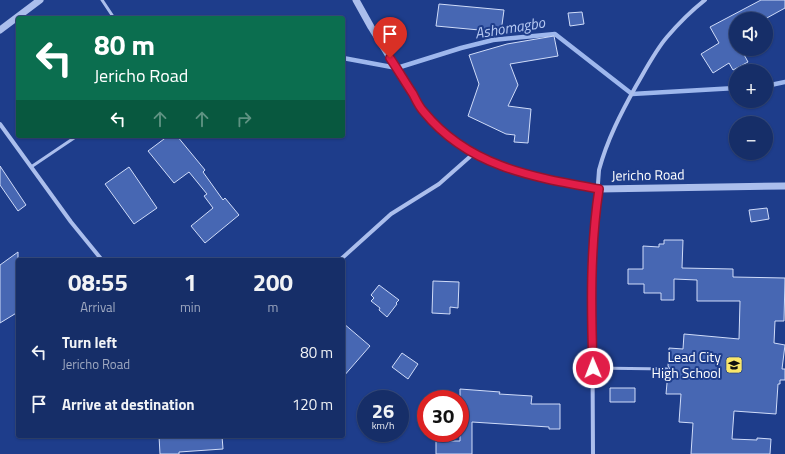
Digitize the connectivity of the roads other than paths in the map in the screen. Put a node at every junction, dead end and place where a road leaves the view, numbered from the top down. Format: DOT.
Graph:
graph roads {
  1 [pos="40,0"];
  2 [pos="102,0"];
  3 [pos="356,0"];
  4 [pos="705,0"];
  5 [pos="19,16"];
  6 [pos="113,16"];
  7 [pos="16,18"];
  8 [pos="0,30"];
  9 [pos="0,124"];
  10 [pos="74,138"];
  11 [pos="473,154"];
  12 [pos="31,167"];
  13 [pos="785,186"];
  14 [pos="599,189"];
  15 [pos="100,258"];
  16 [pos="342,258"];
  17 [pos="593,368"];
  18 [pos="667,369"];
  19 [pos="593,454"];
  1 -- 5 [label="street"];
  2 -- 6 [label="lane"];
  3 -- 11 [label="street, Jericho Road"];
  4 -- 14 [label="street"];
  7 -- 8 [label="street"];
  9 -- 12 [label="street"];
  10 -- 12 [label="lane"];
  11 -- 14 [label="street, Jericho Road"];
  11 -- 16 [label="street"];
  12 -- 15 [label="street"];
  13 -- 14 [label="street, Jericho Road"];
  14 -- 17 [label="street"];
  17 -- 18 [label="lane"];
  17 -- 19 [label="street"];
}
